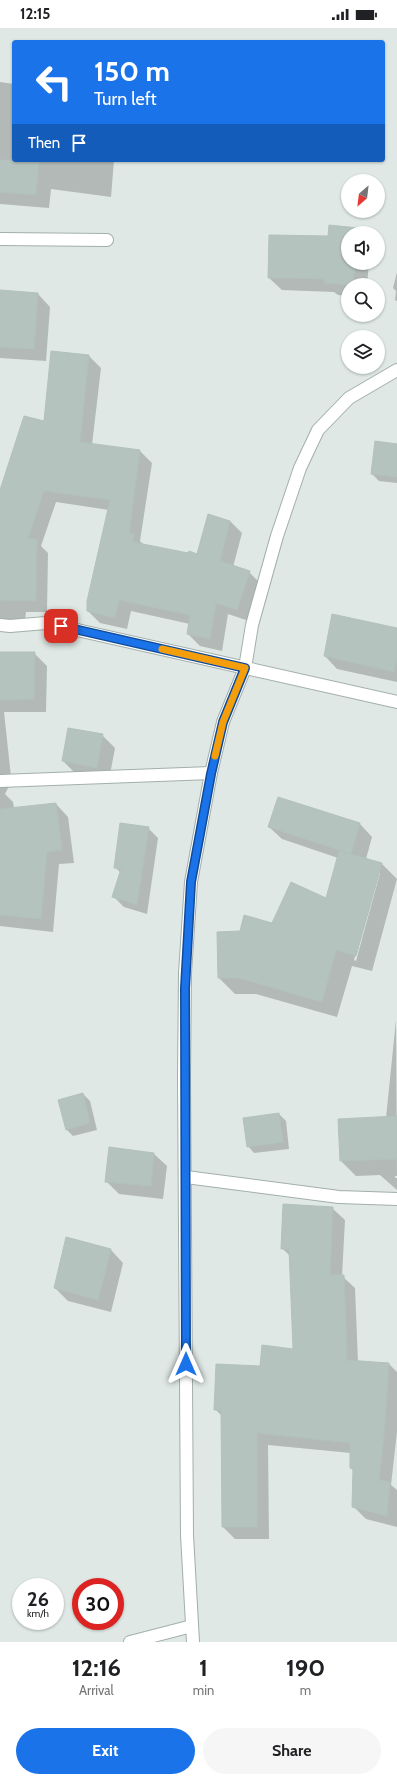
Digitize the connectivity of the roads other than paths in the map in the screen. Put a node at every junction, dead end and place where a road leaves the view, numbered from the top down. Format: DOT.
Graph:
graph roads {
  1 [pos="0,239"];
  2 [pos="107,240"];
  3 [pos="397,370"];
  4 [pos="0,625"];
  5 [pos="245,668"];
  6 [pos="397,702"];
  7 [pos="211,774"];
  8 [pos="0,781"];
  9 [pos="186,1177"];
  10 [pos="397,1199"];
  11 [pos="192,1626"];
  12 [pos="130,1642"];
  13 [pos="194,1642"];
  1 -- 2 [label="street"];
  3 -- 5 [label="street"];
  4 -- 5 [label="street"];
  5 -- 6 [label="street"];
  5 -- 7 [label="street"];
  7 -- 8 [label="street"];
  7 -- 9 [label="street"];
  9 -- 10 [label="street"];
  9 -- 11 [label="street"];
  11 -- 12 [label="street"];
  11 -- 13 [label="street"];
}
